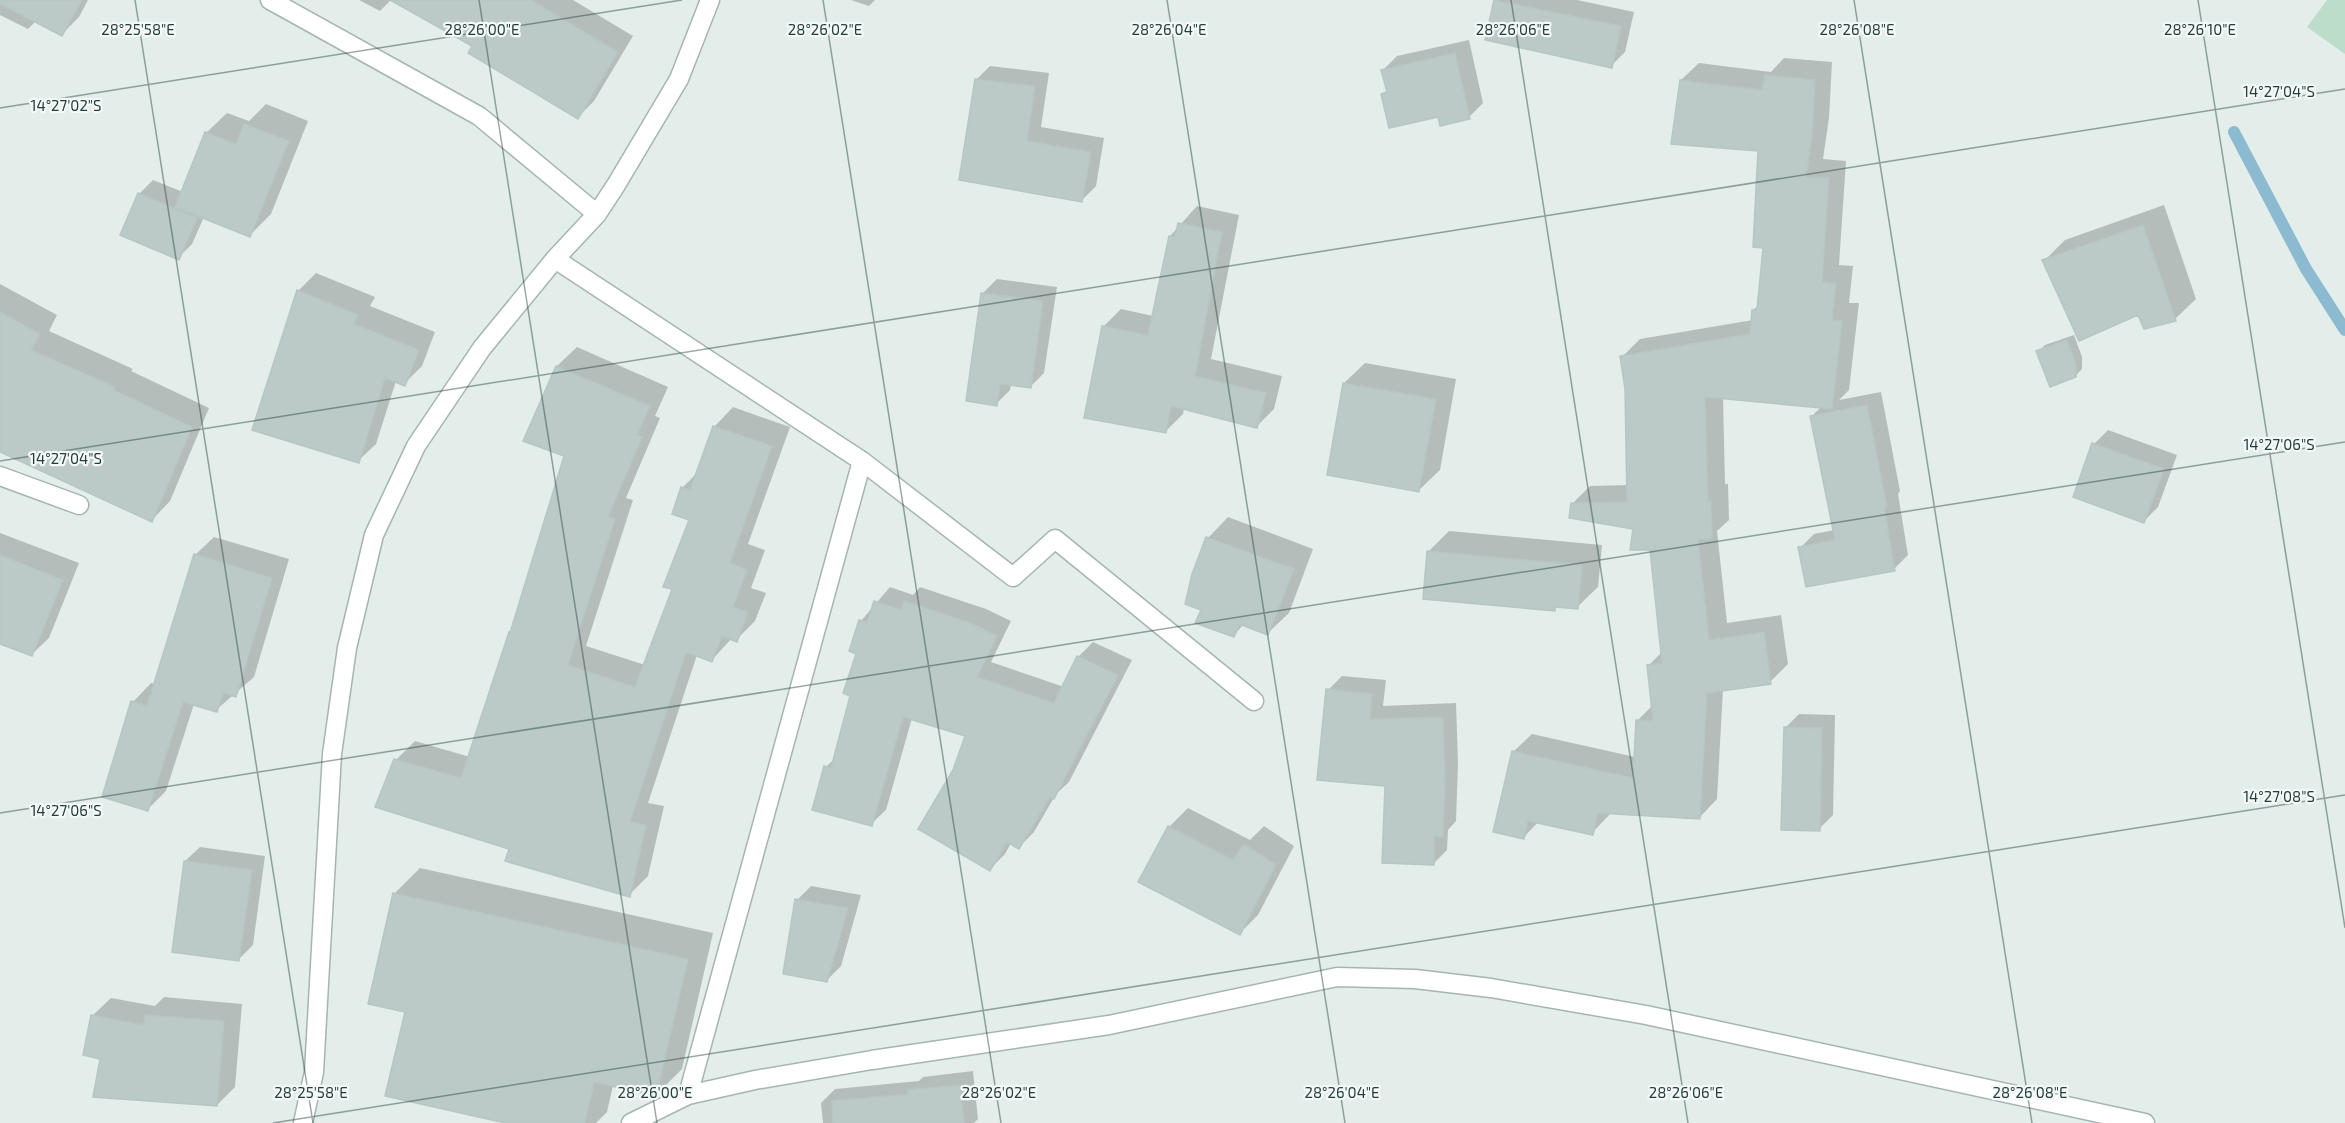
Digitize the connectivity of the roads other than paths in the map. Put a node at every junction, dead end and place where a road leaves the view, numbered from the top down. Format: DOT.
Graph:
graph roads {
  1 [pos="270,0"];
  2 [pos="710,0"];
  3 [pos="597,214"];
  4 [pos="555,259"];
  5 [pos="862,461"];
  6 [pos="0,476"];
  7 [pos="79,505"];
  8 [pos="1254,701"];
  9 [pos="688,1095"];
  10 [pos="303,1123"];
  11 [pos="631,1123"];
  12 [pos="2145,1123"];
  1 -- 3 [label="street"];
  2 -- 3 [label="street"];
  3 -- 4 [label="street"];
  4 -- 5 [label="street"];
  4 -- 10 [label="street"];
  5 -- 8 [label="street"];
  5 -- 9 [label="street"];
  6 -- 7 [label="street"];
  9 -- 11 [label="street"];
  9 -- 12 [label="street"];
}
